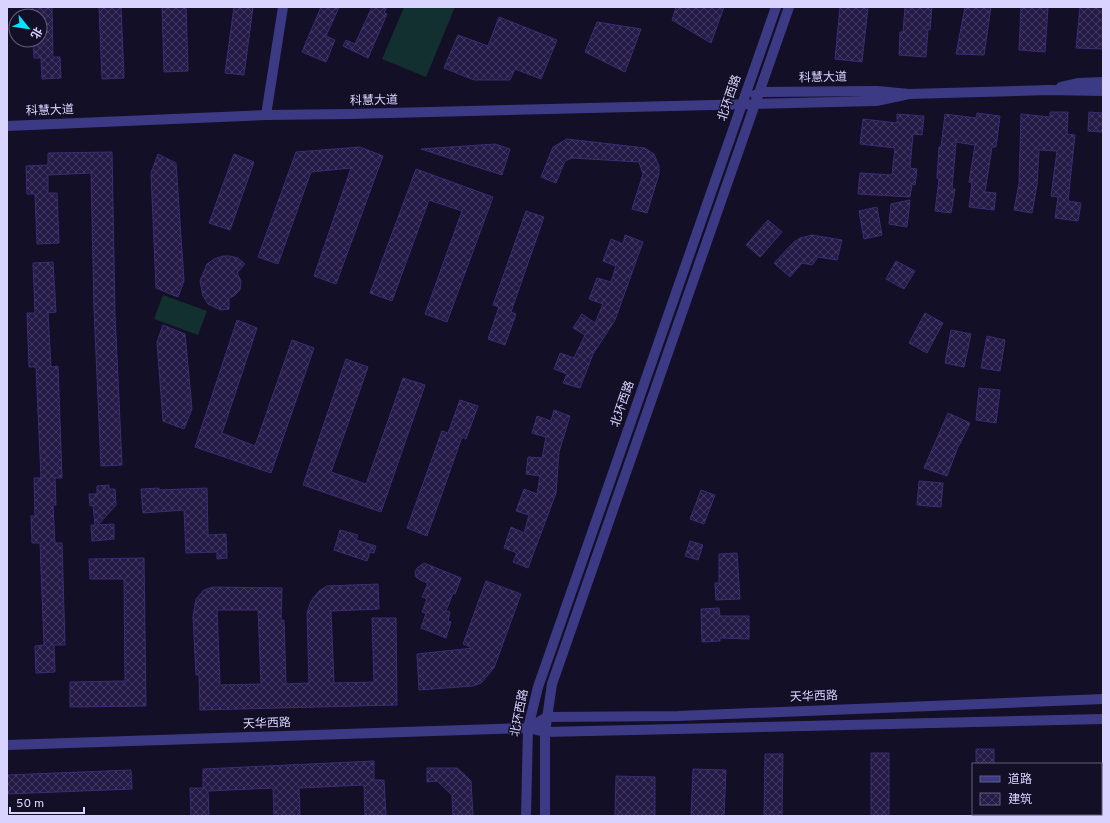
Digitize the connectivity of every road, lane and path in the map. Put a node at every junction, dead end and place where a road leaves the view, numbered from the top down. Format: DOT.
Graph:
graph roads {
  1 [pos="283,7"];
  2 [pos="776,7"];
  3 [pos="789,7"];
  4 [pos="1103,82"];
  5 [pos="1049,90"];
  6 [pos="1103,91"];
  7 [pos="760,92"];
  8 [pos="909,94"];
  9 [pos="742,104"];
  10 [pos="756,105"];
  11 [pos="266,115"];
  12 [pos="7,126"];
  13 [pos="1103,699"];
  14 [pos="547,717"];
  15 [pos="1103,719"];
  16 [pos="528,728"];
  17 [pos="545,732"];
  18 [pos="7,745"];
  19 [pos="526,816"];
  20 [pos="545,816"];
  1 -- 11 [label="street"];
  2 -- 9 [label="street, 北环西路"];
  3 -- 7 [label="street"];
  4 -- 5 [label="street, 科慧大道"];
  5 -- 6 [label="street, 科慧大道"];
  5 -- 8 [label="street, 科慧大道"];
  7 -- 8 [label="street, 科慧大道"];
  7 -- 9 [label="street"];
  7 -- 10 [label="street"];
  8 -- 10 [label="street, 科慧大道"];
  9 -- 10 [label="street, 科慧大道"];
  9 -- 11 [label="street, 科慧大道"];
  9 -- 16 [label="street, 北环西路"];
  10 -- 14 [label="street"];
  11 -- 12 [label="street, 科慧大道"];
  13 -- 14 [label="street, 天华西路"];
  14 -- 16 [label="street, 天华西路"];
  14 -- 17 [label="street"];
  15 -- 17 [label="street, 天华西路"];
  16 -- 17 [label="street, 天华西路"];
  16 -- 18 [label="street, 天华西路"];
  16 -- 19 [label="street, 北环西路"];
  17 -- 20 [label="street"];
}
